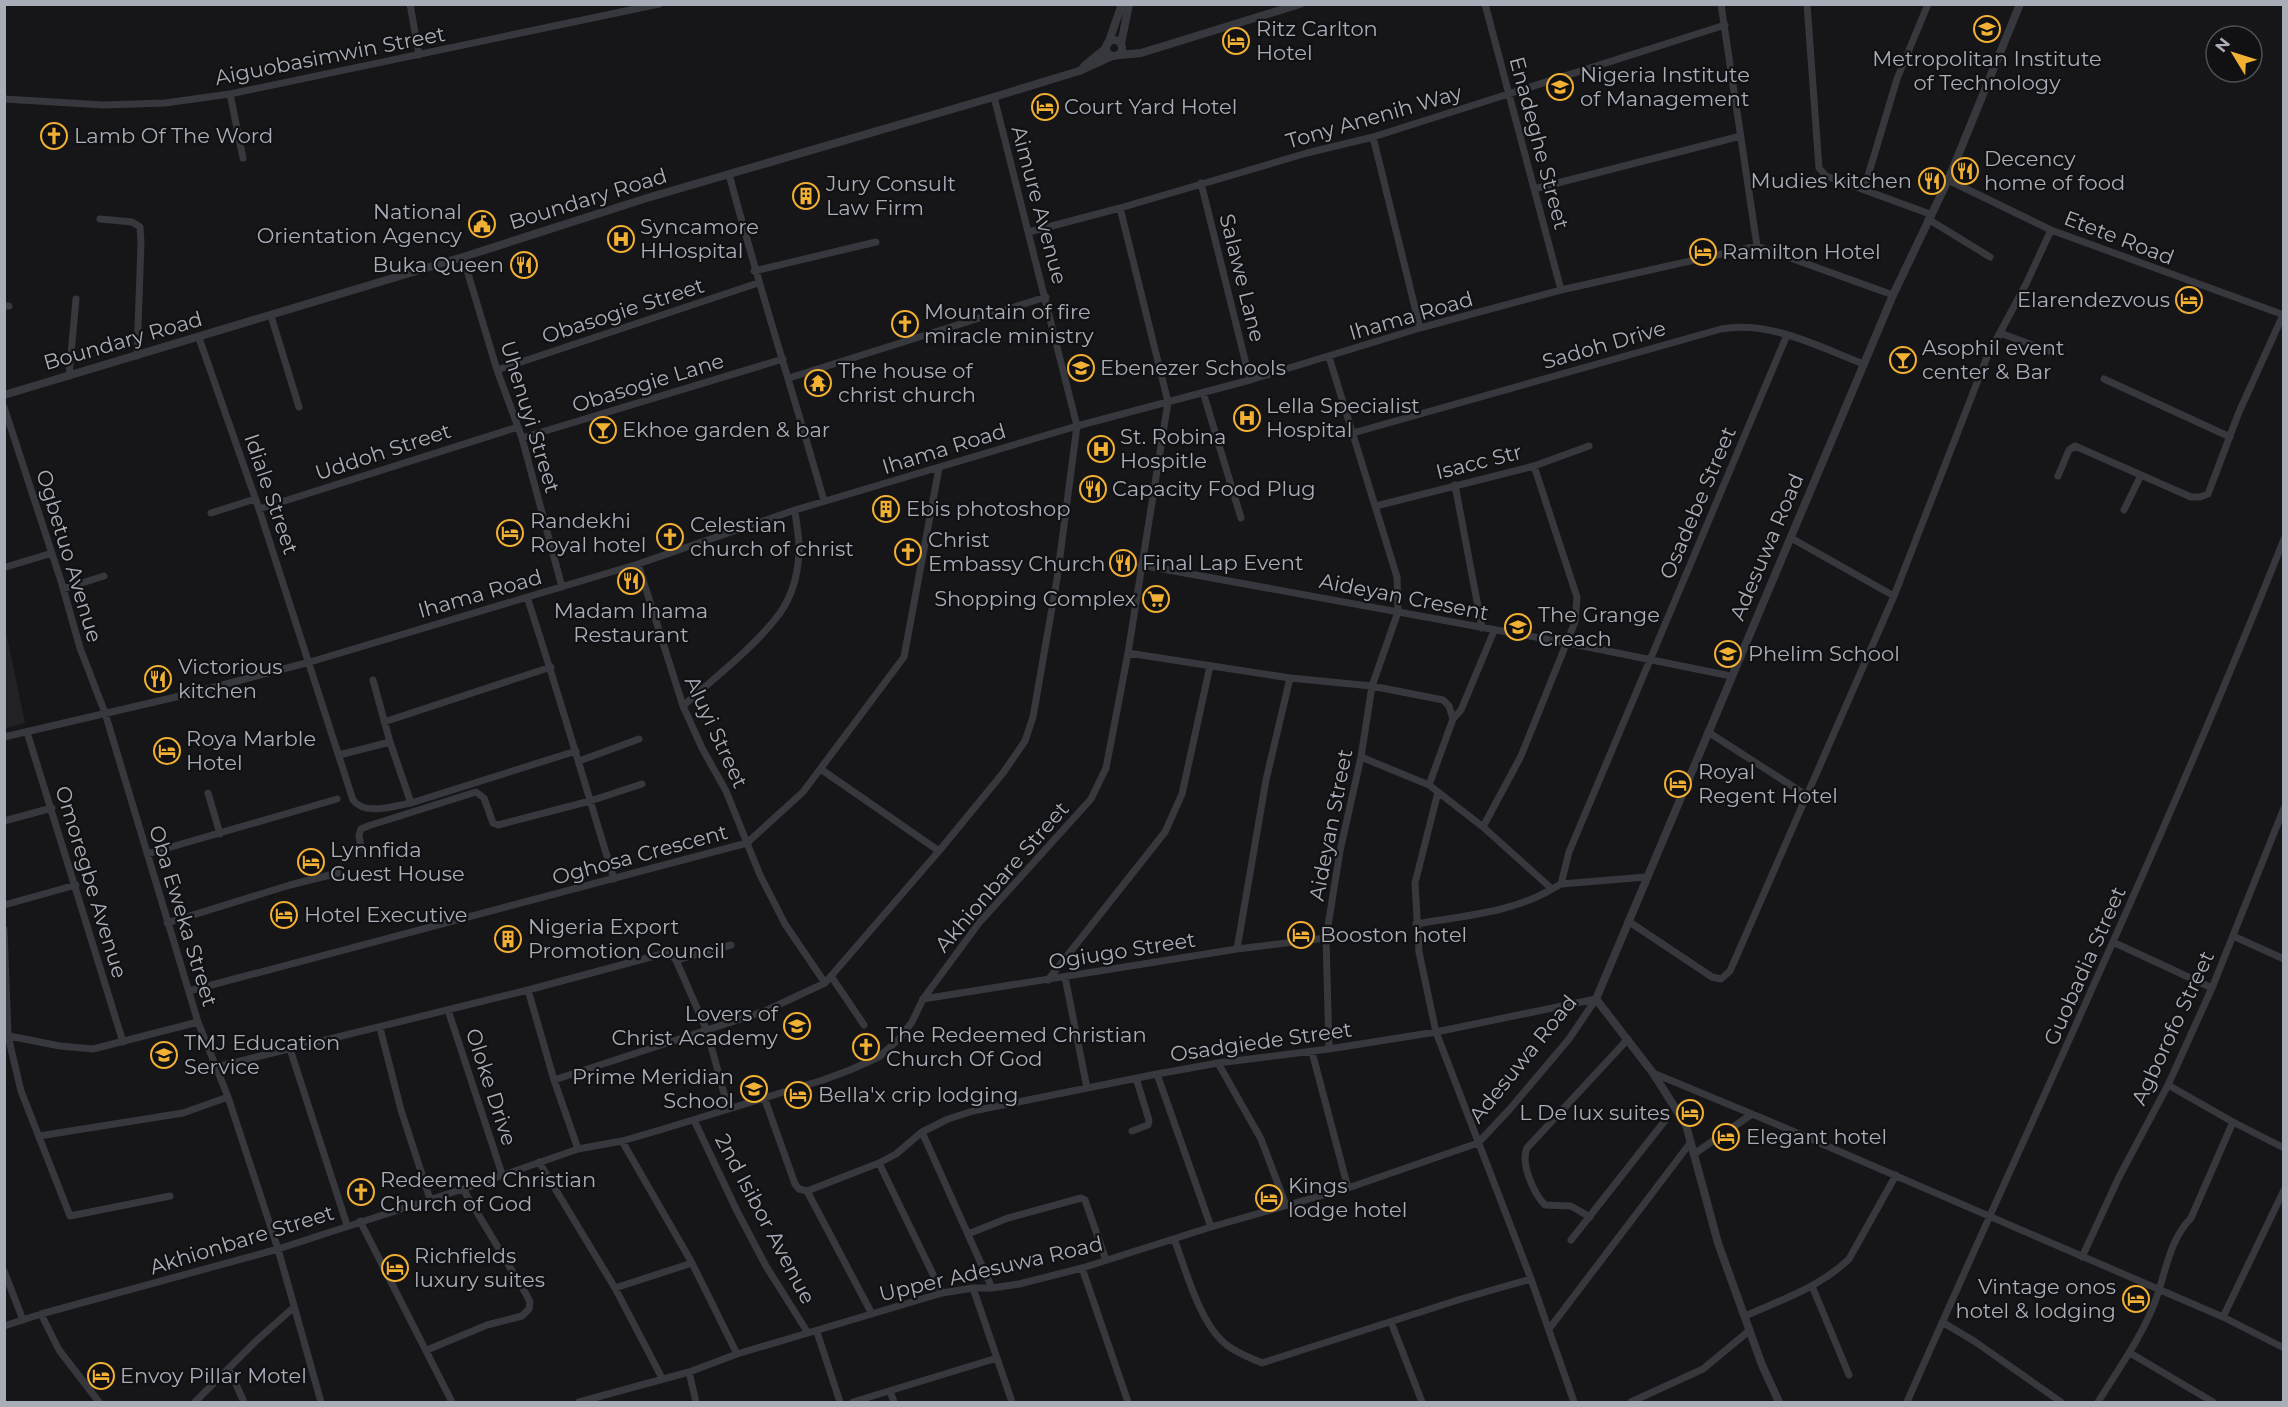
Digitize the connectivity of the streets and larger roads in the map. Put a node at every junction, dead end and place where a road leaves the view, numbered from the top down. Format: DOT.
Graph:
graph roads {
  1 [pos="410,4"];
  2 [pos="659,4"];
  3 [pos="1122,4"];
  4 [pos="1129,4"];
  5 [pos="1300,4"];
  6 [pos="1485,4"];
  7 [pos="1721,4"];
  8 [pos="1807,4"];
  9 [pos="1928,4"];
  10 [pos="2020,4"];
  11 [pos="1725,25"];
  12 [pos="1115,49"];
  13 [pos="419,55"];
  14 [pos="230,94"];
  15 [pos="1510,94"];
  16 [pos="994,97"];
  17 [pos="4,99"];
  18 [pos="1741,136"];
  19 [pos="1373,137"];
  20 [pos="243,158"];
  21 [pos="729,174"];
  22 [pos="1948,180"];
  23 [pos="1201,183"];
  24 [pos="1534,189"];
  25 [pos="1864,189"];
  26 [pos="1120,208"];
  27 [pos="1929,217"];
  28 [pos="100,219"];
  29 [pos="2051,230"];
  30 [pos="1029,232"];
  31 [pos="876,242"];
  32 [pos="1757,246"];
  33 [pos="463,257"];
  34 [pos="1990,257"];
  35 [pos="754,271"];
  36 [pos="758,283"];
  37 [pos="1561,290"];
  38 [pos="1893,295"];
  39 [pos="1046,297"];
  40 [pos="76,299"];
  41 [pos="2283,315"];
  42 [pos="271,316"];
  43 [pos="1420,328"];
  44 [pos="2000,333"];
  45 [pos="1787,335"];
  46 [pos="198,338"];
  47 [pos="2055,353"];
  48 [pos="136,356"];
  49 [pos="1329,357"];
  50 [pos="783,359"];
  51 [pos="1864,364"];
  52 [pos="497,370"];
  53 [pos="69,376"];
  54 [pos="789,378"];
  55 [pos="2104,379"];
  56 [pos="1250,380"];
  57 [pos="1203,392"];
  58 [pos="4,395"];
  59 [pos="1168,402"];
  60 [pos="4,407"];
  61 [pos="299,407"];
  62 [pos="1077,426"];
  63 [pos="518,427"];
  64 [pos="1353,433"];
  65 [pos="2230,437"];
  66 [pos="522,438"];
  67 [pos="1589,446"];
  68 [pos="1534,466"];
  69 [pos="939,468"];
  70 [pos="2141,475"];
  71 [pos="2058,476"];
  72 [pos="1455,484"];
  73 [pos="255,499"];
  74 [pos="824,501"];
  75 [pos="1376,506"];
  76 [pos="259,509"];
  77 [pos="795,510"];
  78 [pos="2124,510"];
  79 [pos="211,513"];
  80 [pos="1241,518"];
  81 [pos="1791,538"];
  82 [pos="2283,539"];
  83 [pos="52,553"];
  84 [pos="638,564"];
  85 [pos="1141,565"];
  86 [pos="6,567"];
  87 [pos="104,576"];
  88 [pos="562,587"];
  89 [pos="63,589"];
  90 [pos="1894,596"];
  91 [pos="527,597"];
  92 [pos="1398,612"];
  93 [pos="1482,628"];
  94 [pos="1494,631"];
  95 [pos="1568,643"];
  96 [pos="1128,653"];
  97 [pos="1650,660"];
  98 [pos="310,662"];
  99 [pos="1210,666"];
  100 [pos="551,667"];
  101 [pos="1731,676"];
  102 [pos="1290,678"];
  103 [pos="373,680"];
  104 [pos="1372,687"];
  105 [pos="683,706"];
  106 [pos="105,713"];
  107 [pos="1453,718"];
  108 [pos="384,723"];
  109 [pos="27,732"];
  110 [pos="1708,732"];
  111 [pos="4,737"];
  112 [pos="639,739"];
  113 [pos="390,742"];
  114 [pos="576,751"];
  115 [pos="339,754"];
  116 [pos="1361,757"];
  117 [pos="579,761"];
  118 [pos="822,770"];
  119 [pos="642,784"];
  120 [pos="1429,785"];
  121 [pos="1438,792"];
  122 [pos="208,793"];
  123 [pos="1806,795"];
  124 [pos="337,799"];
  125 [pos="590,801"];
  126 [pos="411,803"];
  127 [pos="52,808"];
  128 [pos="2283,808"];
  129 [pos="4,821"];
  130 [pos="1483,827"];
  131 [pos="219,834"];
  132 [pos="747,843"];
  133 [pos="361,847"];
  134 [pos="939,851"];
  135 [pos="147,854"];
  136 [pos="338,873"];
  137 [pos="1646,877"];
  138 [pos="614,879"];
  139 [pos="1561,884"];
  140 [pos="76,885"];
  141 [pos="1552,889"];
  142 [pos="4,905"];
  143 [pos="1628,921"];
  144 [pos="167,923"];
  145 [pos="1416,924"];
  146 [pos="4,929"];
  147 [pos="2233,936"];
  148 [pos="1326,938"];
  149 [pos="2115,943"];
  150 [pos="731,945"];
  151 [pos="1237,949"];
  152 [pos="2283,959"];
  153 [pos="676,960"];
  154 [pos="831,976"];
  155 [pos="1065,977"];
  156 [pos="1048,980"];
  157 [pos="825,983"];
  158 [pos="2212,988"];
  159 [pos="528,990"];
  160 [pos="189,991"];
  161 [pos="923,999"];
  162 [pos="1596,999"];
  163 [pos="448,1010"];
  164 [pos="198,1022"];
  165 [pos="864,1025"];
  166 [pos="380,1028"];
  167 [pos="707,1031"];
  168 [pos="1436,1032"];
  169 [pos="6,1036"];
  170 [pos="1628,1039"];
  171 [pos="123,1042"];
  172 [pos="290,1049"];
  173 [pos="1329,1049"];
  174 [pos="1312,1052"];
  175 [pos="1218,1063"];
  176 [pos="216,1067"];
  177 [pos="1653,1073"];
  178 [pos="1157,1074"];
  179 [pos="1136,1078"];
  180 [pos="554,1080"];
  181 [pos="2168,1085"];
  182 [pos="1087,1088"];
  183 [pos="228,1097"];
  184 [pos="764,1097"];
  185 [pos="728,1108"];
  186 [pos="1752,1114"];
  187 [pos="1667,1118"];
  188 [pos="694,1120"];
  189 [pos="2233,1122"];
  190 [pos="1132,1131"];
  191 [pos="922,1132"];
  192 [pos="39,1136"];
  193 [pos="622,1141"];
  194 [pos="1691,1142"];
  195 [pos="1478,1143"];
  196 [pos="2283,1148"];
  197 [pos="578,1149"];
  198 [pos="1694,1154"];
  199 [pos="539,1162"];
  200 [pos="879,1163"];
  201 [pos="502,1174"];
  202 [pos="1896,1175"];
  203 [pos="1348,1188"];
  204 [pos="463,1189"];
  205 [pos="2283,1190"];
  206 [pos="807,1191"];
  207 [pos="170,1196"];
  208 [pos="430,1199"];
  209 [pos="1286,1205"];
  210 [pos="1590,1217"];
  211 [pos="1990,1218"];
  212 [pos="360,1221"];
  213 [pos="347,1225"];
  214 [pos="1211,1227"];
  215 [pos="968,1234"];
  216 [pos="1174,1239"];
  217 [pos="1571,1240"];
  218 [pos="278,1249"];
  219 [pos="2082,1257"];
  220 [pos="1106,1260"];
  221 [pos="692,1263"];
  222 [pos="1082,1268"];
  223 [pos="4,1271"];
  224 [pos="1531,1279"];
  225 [pos="1812,1286"];
  226 [pos="615,1288"];
  227 [pos="973,1288"];
  228 [pos="992,1288"];
  229 [pos="2158,1289"];
  230 [pos="942,1293"];
  231 [pos="293,1308"];
  232 [pos="41,1314"];
  233 [pos="872,1314"];
  234 [pos="1745,1316"];
  235 [pos="2223,1317"];
  236 [pos="23,1320"];
  237 [pos="1391,1322"];
  238 [pos="1942,1322"];
  239 [pos="4,1326"];
  240 [pos="1549,1329"];
  241 [pos="1750,1330"];
  242 [pos="817,1332"];
  243 [pos="807,1333"];
  244 [pos="2283,1348"];
  245 [pos="427,1350"];
  246 [pos="2130,1353"];
  247 [pos="737,1354"];
  248 [pos="997,1358"];
  249 [pos="689,1371"];
  250 [pos="226,1372"];
  251 [pos="1850,1375"];
  252 [pos="662,1378"];
  253 [pos="890,1391"];
  254 [pos="94,1401"];
  255 [pos="195,1402"];
  256 [pos="244,1402"];
  257 [pos="321,1402"];
  258 [pos="452,1402"];
  259 [pos="581,1402"];
  260 [pos="696,1402"];
  261 [pos="840,1402"];
  262 [pos="853,1402"];
  263 [pos="894,1402"];
  264 [pos="1012,1402"];
  265 [pos="1128,1402"];
  266 [pos="1422,1402"];
  267 [pos="1574,1402"];
  268 [pos="1631,1402"];
  269 [pos="1779,1402"];
  270 [pos="1907,1402"];
  271 [pos="2061,1402"];
  272 [pos="2098,1402"];
  273 [pos="2213,1402"];
  1 -- 13 [label="street"];
  2 -- 13 [label="street, Aiguobasimwin Street"];
  3 -- 12 [label="street"];
  4 -- 12 [label="street"];
  5 -- 12 [label="street, Boundary Road"];
  6 -- 15 [label="street, Enadeghe Street"];
  7 -- 11 [label="street"];
  8 -- 25 [label="street"];
  9 -- 25 [label="street"];
  10 -- 22 [label="street, Adesuwa Road"];
  11 -- 15 [label="street, Tony Anenih Way"];
  11 -- 18 [label="street"];
  12 -- 16 [label="street, Boundary Road"];
  13 -- 14 [label="street, Aiguobasimwin Street"];
  14 -- 17 [label="street, Aiguobasimwin Street"];
  14 -- 20 [label="street"];
  15 -- 19 [label="street, Tony Anenih Way"];
  15 -- 24 [label="street, Enadeghe Street"];
  16 -- 21 [label="street, Boundary Road"];
  16 -- 30 [label="street, Aimure Avenue"];
  18 -- 24 [label="street"];
  18 -- 32 [label="street"];
  19 -- 23 [label="street, Tony Anenih Way"];
  19 -- 43 [label="street"];
  21 -- 33 [label="street, Boundary Road"];
  21 -- 35 [label="street"];
  22 -- 27 [label="street, Adesuwa Road"];
  22 -- 29 [label="street, Etete Road"];
  23 -- 26 [label="street, Tony Anenih Way"];
  23 -- 56 [label="street, Salawe Lane"];
  24 -- 37 [label="street, Enadeghe Street"];
  25 -- 27 [label="street"];
  26 -- 30 [label="street, Tony Anenih Way"];
  26 -- 59 [label="street"];
  27 -- 34 [label="street"];
  27 -- 38 [label="street, Adesuwa Road"];
  28 -- 48 [label="street"];
  29 -- 41 [label="street, Etete Road"];
  29 -- 44 [label="street"];
  30 -- 39 [label="street, Aimure Avenue"];
  31 -- 35 [label="street"];
  32 -- 37 [label="street, Ihama Road"];
  32 -- 38 [label="street"];
  33 -- 42 [label="street, Boundary Road"];
  33 -- 52 [label="street, Uhenuyi Street"];
  35 -- 36 [label="street"];
  36 -- 50 [label="street"];
  36 -- 52 [label="street, Obasogie Street"];
  37 -- 43 [label="street, Ihama Road"];
  38 -- 51 [label="street, Adesuwa Road"];
  39 -- 54 [label="street"];
  39 -- 62 [label="street, Aimure Avenue"];
  40 -- 53 [label="street"];
  41 -- 65 [label="street"];
  42 -- 46 [label="street, Boundary Road"];
  42 -- 61 [label="street"];
  43 -- 49 [label="street, Ihama Road"];
  44 -- 47 [label="street"];
  44 -- 90 [label="street"];
  45 -- 51 [label="street, Sadoh Drive"];
  45 -- 64 [label="street, Sadoh Drive"];
  45 -- 97 [label="street, Osadebe Street"];
  46 -- 48 [label="street, Boundary Road"];
  46 -- 73 [label="street, Idiale Street"];
  48 -- 53 [label="street, Boundary Road"];
  49 -- 56 [label="street, Ihama Road"];
  49 -- 64 [label="street"];
  50 -- 54 [label="street"];
  50 -- 66 [label="street, Obasogie Lane"];
  51 -- 81 [label="street, Adesuwa Road"];
  52 -- 63 [label="street, Uhenuyi Street"];
  53 -- 58 [label="street, Boundary Road"];
  54 -- 74 [label="street"];
  55 -- 65 [label="street"];
  56 -- 57 [label="street, Ihama Road"];
  57 -- 59 [label="street, Ihama Road"];
  57 -- 80 [label="street"];
  59 -- 62 [label="street, Ihama Road"];
  59 -- 85 [label="street, Akhionbare Street"];
  60 -- 83 [label="street, Ogbetuo Avenue"];
  62 -- 69 [label="street, Ihama Road"];
  62 -- 134 [label="street"];
  63 -- 66 [label="street, Uhenuyi Street"];
  63 -- 76 [label="street, Uddoh Street"];
  64 -- 75 [label="street"];
  65 -- 70 [label="street"];
  66 -- 88 [label="street, Uhenuyi Street"];
  67 -- 68 [label="street, Isacc Str"];
  68 -- 72 [label="street, Isacc Str"];
  68 -- 95 [label="street"];
  69 -- 74 [label="street, Ihama Road"];
  69 -- 118 [label="street, Oghosa Crescent"];
  70 -- 71 [label="street"];
  70 -- 78 [label="street"];
  72 -- 75 [label="street, Isacc Str"];
  72 -- 93 [label="street"];
  73 -- 76 [label="street, Idiale Street"];
  73 -- 79 [label="street"];
  74 -- 77 [label="street, Ihama Road"];
  75 -- 92 [label="street"];
  76 -- 98 [label="street, Idiale Street"];
  77 -- 84 [label="street, Ihama Road"];
  77 -- 105 [label="street"];
  81 -- 90 [label="street"];
  81 -- 101 [label="street, Adesuwa Road"];
  82 -- 149 [label="street, Guobadia Street"];
  83 -- 86 [label="street"];
  83 -- 89 [label="street, Ogbetuo Avenue"];
  84 -- 88 [label="street, Ihama Road"];
  84 -- 105 [label="street, Aluyi Street"];
  85 -- 92 [label="street, Aideyan Cresent"];
  85 -- 96 [label="street, Akhionbare Street"];
  87 -- 89 [label="street"];
  88 -- 91 [label="street, Ihama Road"];
  89 -- 106 [label="street, Ogbetuo Avenue"];
  90 -- 123 [label="street"];
  91 -- 98 [label="street, Ihama Road"];
  91 -- 100 [label="street"];
  92 -- 93 [label="street, Aideyan Cresent"];
  92 -- 104 [label="street, Aideyan Street"];
  93 -- 94 [label="street, Aideyan Cresent"];
  94 -- 95 [label="street, Aideyan Cresent"];
  94 -- 107 [label="street"];
  95 -- 97 [label="street, Aideyan Cresent"];
  95 -- 130 [label="street"];
  96 -- 99 [label="street"];
  96 -- 161 [label="street, Akhionbare Street"];
  97 -- 101 [label="street, Aideyan Cresent"];
  97 -- 139 [label="street, Osadebe Street"];
  98 -- 106 [label="street, Ihama Road"];
  98 -- 115 [label="street, Idiale Street"];
  99 -- 102 [label="street"];
  99 -- 156 [label="street"];
  100 -- 108 [label="street"];
  100 -- 114 [label="street"];
  101 -- 110 [label="street, Adesuwa Road"];
  102 -- 104 [label="street"];
  102 -- 151 [label="street"];
  103 -- 108 [label="street"];
  104 -- 107 [label="street"];
  104 -- 116 [label="street, Aideyan Street"];
  105 -- 132 [label="street, Aluyi Street"];
  106 -- 109 [label="street, Ihama Road"];
  106 -- 135 [label="street, Oba Eweka Street"];
  107 -- 120 [label="street"];
  108 -- 113 [label="street"];
  109 -- 111 [label="street, Ihama Road"];
  109 -- 127 [label="street, Omoregbe Avenue"];
  110 -- 123 [label="street"];
  110 -- 137 [label="street, Adesuwa Road"];
  112 -- 117 [label="street"];
  113 -- 115 [label="street"];
  113 -- 126 [label="street"];
  114 -- 117 [label="street"];
  114 -- 126 [label="street"];
  115 -- 126 [label="street, Idiale Street"];
  116 -- 120 [label="street"];
  116 -- 148 [label="street, Aideyan Street"];
  117 -- 125 [label="street"];
  118 -- 132 [label="street, Oghosa Crescent"];
  118 -- 134 [label="street"];
  119 -- 125 [label="street"];
  120 -- 121 [label="street"];
  121 -- 130 [label="street"];
  121 -- 145 [label="street"];
  122 -- 131 [label="street"];
  123 -- 143 [label="street"];
  124 -- 131 [label="street"];
  125 -- 133 [label="street"];
  125 -- 138 [label="street"];
  127 -- 129 [label="street"];
  127 -- 140 [label="street, Omoregbe Avenue"];
  128 -- 147 [label="street, Agborofo Street"];
  130 -- 141 [label="street"];
  131 -- 135 [label="street"];
  132 -- 138 [label="street, Oghosa Crescent"];
  132 -- 157 [label="street, Aluyi Street"];
  134 -- 154 [label="street"];
  135 -- 144 [label="street, Oba Eweka Street"];
  136 -- 144 [label="street"];
  137 -- 139 [label="street"];
  137 -- 143 [label="street, Adesuwa Road"];
  138 -- 160 [label="street, Oghosa Crescent"];
  139 -- 141 [label="street"];
  140 -- 142 [label="street"];
  140 -- 171 [label="street, Omoregbe Avenue"];
  141 -- 145 [label="street"];
  143 -- 162 [label="street, Adesuwa Road"];
  144 -- 160 [label="street, Oba Eweka Street"];
  145 -- 168 [label="street"];
  146 -- 169 [label="street"];
  147 -- 152 [label="street"];
  147 -- 158 [label="street, Agborofo Street"];
  148 -- 151 [label="street, Ogiugo Street"];
  148 -- 173 [label="street, Aideyan Street"];
  149 -- 158 [label="street"];
  149 -- 211 [label="street, Guobadia Street"];
  150 -- 153 [label="street"];
  151 -- 155 [label="street, Ogiugo Street"];
  153 -- 159 [label="street"];
  153 -- 167 [label="street"];
  154 -- 157 [label="street"];
  154 -- 165 [label="street"];
  155 -- 156 [label="street, Ogiugo Street"];
  155 -- 182 [label="street"];
  156 -- 161 [label="street, Ogiugo Street"];
  157 -- 167 [label="street"];
  158 -- 181 [label="street, Agborofo Street"];
  159 -- 163 [label="street"];
  159 -- 180 [label="street"];
  160 -- 164 [label="street, Oba Eweka Street"];
  161 -- 184 [label="street, Akhionbare Street"];
  162 -- 168 [label="street, Osadgiede Street"];
  162 -- 170 [label="street"];
  162 -- 195 [label="street, Adesuwa Road"];
  163 -- 166 [label="street"];
  163 -- 201 [label="street, Oloke Drive"];
  164 -- 171 [label="street"];
  164 -- 176 [label="street, Oba Eweka Street"];
  166 -- 172 [label="street"];
  166 -- 208 [label="street"];
  167 -- 180 [label="street"];
  167 -- 185 [label="street"];
  168 -- 173 [label="street, Osadgiede Street"];
  168 -- 195 [label="street"];
  169 -- 171 [label="street"];
  169 -- 192 [label="street"];
  170 -- 177 [label="street"];
  170 -- 210 [label="street"];
  172 -- 176 [label="street"];
  172 -- 213 [label="street"];
  173 -- 174 [label="street, Osadgiede Street"];
  174 -- 175 [label="street, Osadgiede Street"];
  174 -- 203 [label="street"];
  175 -- 178 [label="street, Osadgiede Street"];
  175 -- 209 [label="street"];
  176 -- 183 [label="street, Oba Eweka Street"];
  177 -- 186 [label="street"];
  177 -- 194 [label="street"];
  178 -- 179 [label="street, Osadgiede Street"];
  178 -- 214 [label="street"];
  179 -- 182 [label="street, Osadgiede Street"];
  179 -- 190 [label="street"];
  180 -- 197 [label="street"];
  181 -- 189 [label="street"];
  181 -- 219 [label="street, Agborofo Street"];
  182 -- 191 [label="street, Osadgiede Street"];
  183 -- 192 [label="street"];
  183 -- 218 [label="street, Oba Eweka Street"];
  184 -- 185 [label="street, Akhionbare Street"];
  184 -- 206 [label="street"];
  185 -- 188 [label="street, Akhionbare Street"];
  186 -- 198 [label="street"];
  186 -- 202 [label="street"];
  187 -- 210 [label="street"];
  188 -- 193 [label="street, Akhionbare Street"];
  188 -- 243 [label="street, 2nd Isibor Avenue"];
  189 -- 196 [label="street"];
  189 -- 229 [label="street"];
  191 -- 200 [label="street, Osadgiede Street"];
  191 -- 215 [label="street"];
  192 -- 207 [label="street"];
  193 -- 197 [label="street, Akhionbare Street"];
  193 -- 221 [label="street"];
  194 -- 198 [label="street"];
  194 -- 240 [label="street"];
  195 -- 203 [label="street, Upper Adesuwa Road"];
  195 -- 224 [label="street"];
  197 -- 199 [label="street, Akhionbare Street"];
  198 -- 234 [label="street"];
  199 -- 201 [label="street, Akhionbare Street"];
  199 -- 226 [label="street"];
  200 -- 206 [label="street, Osadgiede Street"];
  200 -- 230 [label="street"];
  201 -- 204 [label="street, Akhionbare Street"];
  202 -- 211 [label="street"];
  202 -- 225 [label="street"];
  203 -- 209 [label="street, Upper Adesuwa Road"];
  204 -- 208 [label="street, Akhionbare Street"];
  204 -- 245 [label="street"];
  205 -- 235 [label="street"];
  206 -- 233 [label="street"];
  208 -- 212 [label="street, Akhionbare Street"];
  209 -- 214 [label="street, Upper Adesuwa Road"];
  210 -- 217 [label="street"];
  211 -- 219 [label="street"];
  211 -- 238 [label="street, Guobadia Street"];
  212 -- 213 [label="street, Akhionbare Street"];
  212 -- 245 [label="street"];
  213 -- 218 [label="street, Akhionbare Street"];
  214 -- 216 [label="street, Upper Adesuwa Road"];
  215 -- 220 [label="street"];
  215 -- 228 [label="street"];
  216 -- 220 [label="street, Upper Adesuwa Road"];
  216 -- 237 [label="street"];
  218 -- 231 [label="street, Oba Eweka Street"];
  218 -- 232 [label="street, Akhionbare Street"];
  219 -- 229 [label="street"];
  220 -- 222 [label="street, Upper Adesuwa Road"];
  221 -- 226 [label="street"];
  221 -- 247 [label="street"];
  222 -- 228 [label="street, Upper Adesuwa Road"];
  222 -- 265 [label="street"];
  223 -- 236 [label="street"];
  224 -- 237 [label="street"];
  224 -- 240 [label="street"];
  225 -- 234 [label="street"];
  225 -- 251 [label="street"];
  226 -- 252 [label="street"];
  227 -- 228 [label="street, Upper Adesuwa Road"];
  227 -- 230 [label="street, Upper Adesuwa Road"];
  227 -- 248 [label="street"];
  229 -- 235 [label="street"];
  229 -- 246 [label="street"];
  230 -- 233 [label="street, Upper Adesuwa Road"];
  231 -- 250 [label="street"];
  231 -- 257 [label="street, Oba Eweka Street"];
  232 -- 236 [label="street, Akhionbare Street"];
  232 -- 254 [label="street"];
  233 -- 242 [label="street, Upper Adesuwa Road"];
  234 -- 241 [label="street"];
  235 -- 244 [label="street"];
  236 -- 239 [label="street, Akhionbare Street"];
  237 -- 266 [label="street"];
  238 -- 270 [label="street, Guobadia Street"];
  238 -- 271 [label="street"];
  240 -- 267 [label="street"];
  241 -- 268 [label="street"];
  241 -- 269 [label="street"];
  242 -- 243 [label="street, Upper Adesuwa Road"];
  242 -- 261 [label="street"];
  243 -- 247 [label="street, Upper Adesuwa Road"];
  245 -- 258 [label="street"];
  246 -- 272 [label="street"];
  246 -- 273 [label="street"];
  247 -- 249 [label="street, Upper Adesuwa Road"];
  248 -- 253 [label="street"];
  248 -- 264 [label="street"];
  249 -- 252 [label="street, Upper Adesuwa Road"];
  249 -- 260 [label="street"];
  250 -- 255 [label="street"];
  250 -- 256 [label="street"];
  252 -- 259 [label="street, Upper Adesuwa Road"];
  253 -- 262 [label="street"];
  253 -- 263 [label="street"];
}
